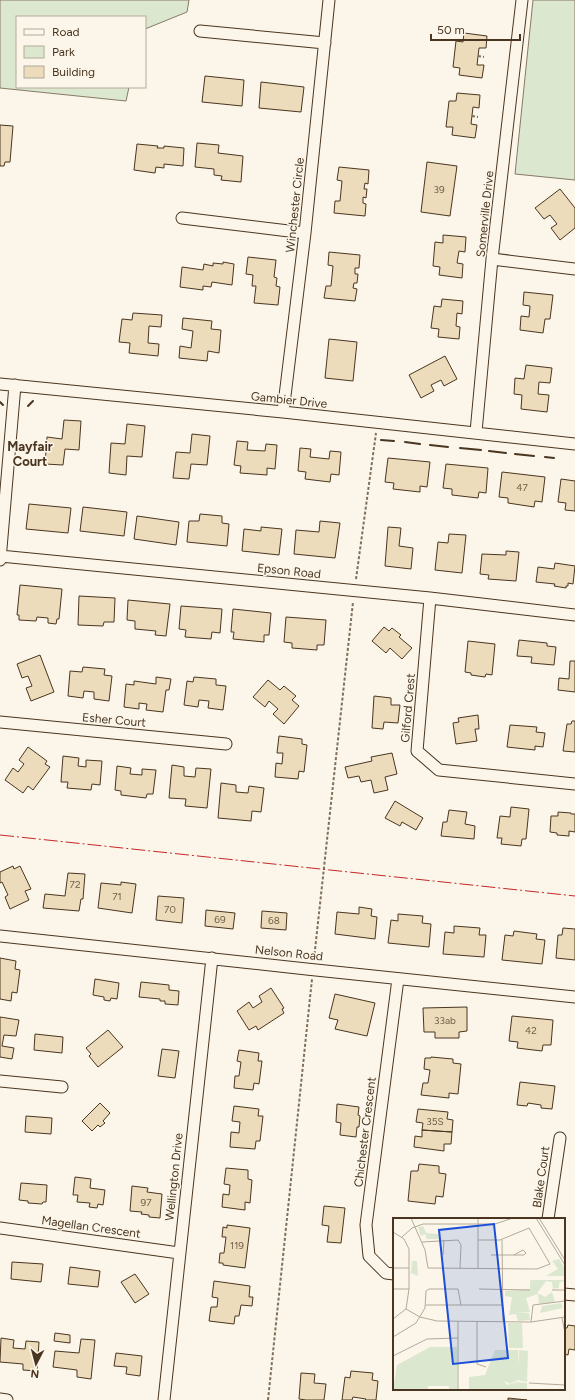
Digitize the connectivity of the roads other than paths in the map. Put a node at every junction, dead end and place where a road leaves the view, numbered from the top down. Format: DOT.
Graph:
graph roads {
  1 [pos="329,0"];
  2 [pos="522,0"];
  3 [pos="200,31"];
  4 [pos="325,43"];
  5 [pos="182,218"];
  6 [pos="305,233"];
  7 [pos="492,259"];
  8 [pos="575,269"];
  9 [pos="0,384"];
  10 [pos="15,385"];
  11 [pos="283,412"];
  12 [pos="476,432"];
  13 [pos="575,444"];
  14 [pos="0,556"];
  15 [pos="0,560"];
  16 [pos="430,598"];
  17 [pos="575,615"];
  18 [pos="0,722"];
  19 [pos="226,744"];
  20 [pos="575,784"];
  21 [pos="0,936"];
  22 [pos="212,958"];
  23 [pos="398,979"];
  24 [pos="575,997"];
  25 [pos="0,1081"];
  26 [pos="62,1087"];
  27 [pos="560,1138"];
  28 [pos="548,1218"];
  29 [pos="0,1228"];
  30 [pos="178,1253"];
  31 [pos="393,1274"];
  32 [pos="565,1294"];
  33 [pos="575,1295"];
  34 [pos="0,1399"];
  35 [pos="7,1400"];
  36 [pos="164,1400"];
  1 -- 4 [label="street, Winchester Circle"];
  2 -- 7 [label="street, Somerville Drive"];
  3 -- 4 [label="street"];
  4 -- 6 [label="street, Winchester Circle"];
  5 -- 6 [label="street"];
  6 -- 11 [label="street, Winchester Circle"];
  7 -- 8 [label="street"];
  7 -- 12 [label="street, Somerville Drive"];
  9 -- 10 [label="street, Gambier Drive"];
  10 -- 11 [label="street, Gambier Drive"];
  10 -- 14 [label="street"];
  11 -- 12 [label="street, Gambier Drive"];
  12 -- 13 [label="street, Gambier Drive"];
  14 -- 15 [label="street"];
  14 -- 16 [label="street, Epson Road"];
  16 -- 17 [label="street, Epson Road"];
  16 -- 20 [label="street, Gilford Crest"];
  18 -- 19 [label="street, Esher Court"];
  21 -- 22 [label="street, Nelson Road"];
  22 -- 23 [label="street, Nelson Road"];
  22 -- 30 [label="street, Wellington Drive"];
  23 -- 24 [label="street, Nelson Road"];
  23 -- 31 [label="street, Chichester Crescent"];
  25 -- 26 [label="street"];
  27 -- 28 [label="street, Blake Court"];
  29 -- 30 [label="street, Magellan Crescent"];
  30 -- 36 [label="street, Wellington Drive"];
  32 -- 33 [label="street"];
  34 -- 35 [label="street"];
}
